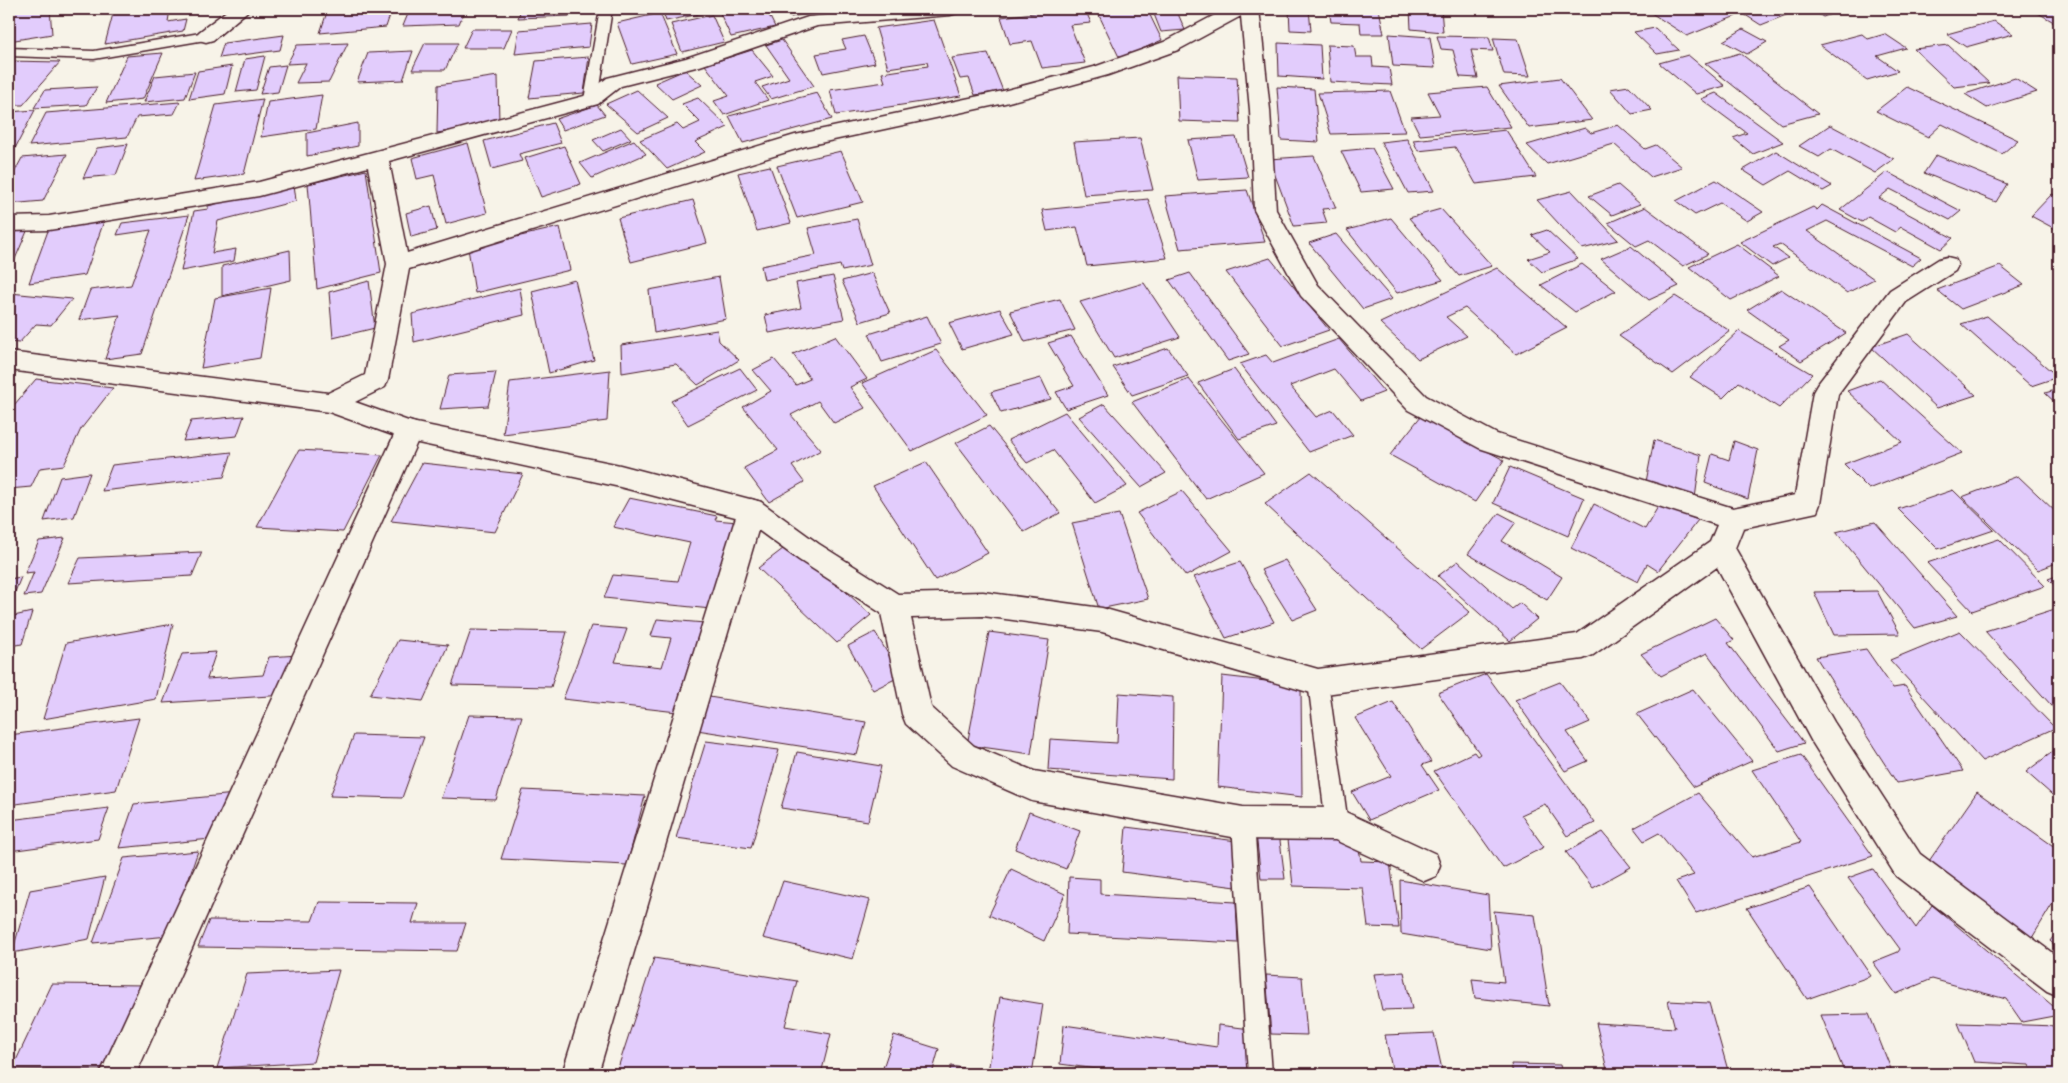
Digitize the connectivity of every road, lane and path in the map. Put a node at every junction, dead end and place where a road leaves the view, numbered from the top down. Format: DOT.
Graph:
graph roads {
  1 [pos="241,9"];
  2 [pos="606,9"];
  3 [pos="950,9"];
  4 [pos="1240,9"];
  5 [pos="1250,9"];
  6 [pos="206,36"];
  7 [pos="9,52"];
  8 [pos="592,100"];
  9 [pos="377,156"];
  10 [pos="9,224"];
  11 [pos="398,264"];
  12 [pos="1947,265"];
  13 [pos="9,361"];
  14 [pos="331,402"];
  15 [pos="409,431"];
  16 [pos="751,510"];
  17 [pos="1734,519"];
  18 [pos="1722,549"];
  19 [pos="894,606"];
  20 [pos="1318,682"];
  21 [pos="1243,823"];
  22 [pos="1337,824"];
  23 [pos="1424,865"];
  24 [pos="2059,979"];
  25 [pos="118,1074"];
  26 [pos="580,1074"];
  27 [pos="1260,1074"];
  1 -- 6 [label="street"];
  2 -- 8 [label="lane"];
  3 -- 8 [label="street"];
  4 -- 11 [label="street"];
  5 -- 17 [label="street"];
  6 -- 7 [label="lane"];
  8 -- 9 [label="street"];
  9 -- 10 [label="street"];
  9 -- 11 [label="street"];
  11 -- 14 [label="street"];
  12 -- 17 [label="street"];
  13 -- 14 [label="street"];
  14 -- 15 [label="street"];
  15 -- 16 [label="street"];
  15 -- 25 [label="street"];
  16 -- 19 [label="street"];
  16 -- 26 [label="street"];
  17 -- 18 [label="street"];
  18 -- 20 [label="street"];
  18 -- 24 [label="street"];
  19 -- 20 [label="street"];
  19 -- 21 [label="street"];
  20 -- 22 [label="lane"];
  21 -- 22 [label="street"];
  21 -- 27 [label="lane"];
  22 -- 23 [label="street"];
}
